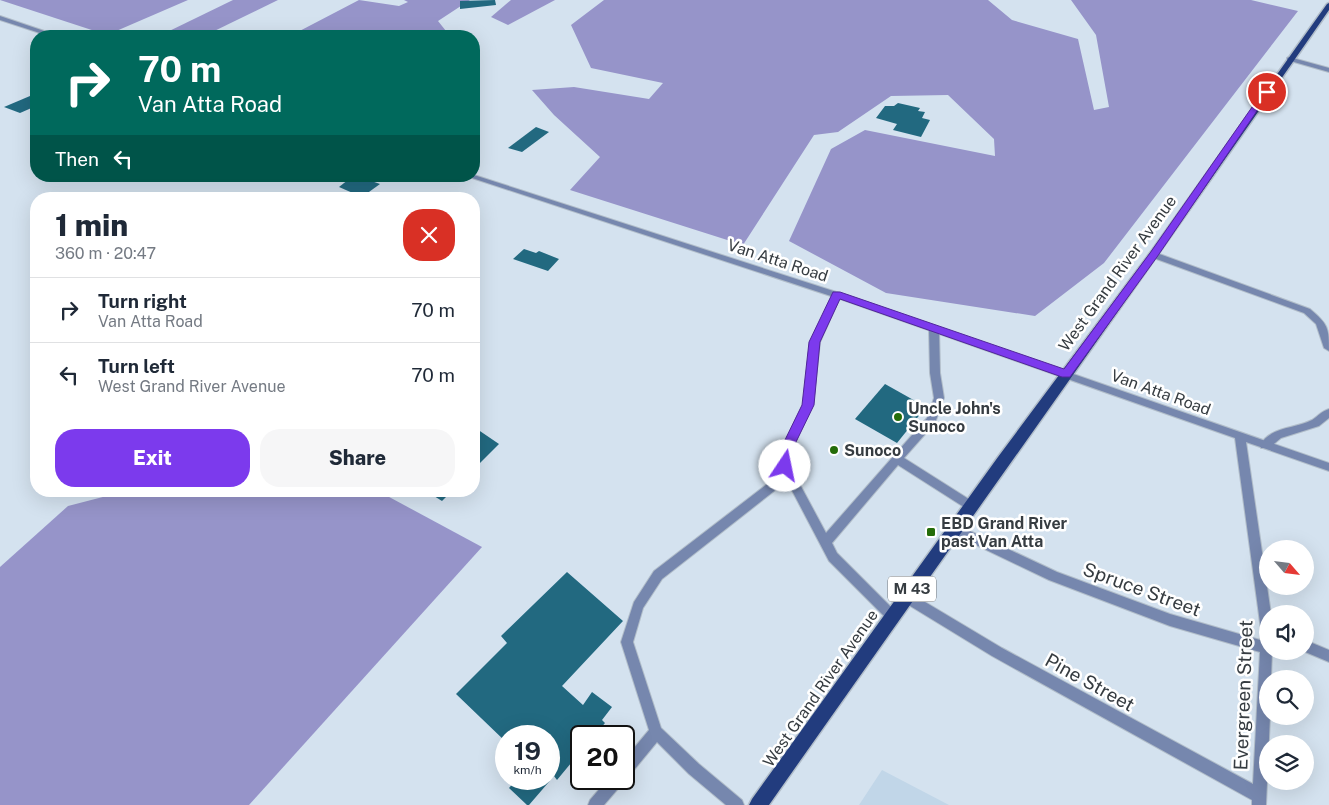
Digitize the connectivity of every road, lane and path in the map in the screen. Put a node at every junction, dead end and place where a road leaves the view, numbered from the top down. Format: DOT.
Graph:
graph roads {
  1 [pos="1329,5"];
  2 [pos="0,18"];
  3 [pos="36,30"];
  4 [pos="1289,59"];
  5 [pos="1329,70"];
  6 [pos="480,179"];
  7 [pos="1154,255"];
  8 [pos="837,295"];
  9 [pos="934,328"];
  10 [pos="1329,348"];
  11 [pos="1066,374"];
  12 [pos="1329,413"];
  13 [pos="1240,437"];
  14 [pos="1265,445"];
  15 [pos="897,460"];
  16 [pos="1329,467"];
  17 [pos="789,473"];
  18 [pos="971,506"];
  19 [pos="954,529"];
  20 [pos="825,543"];
  21 [pos="906,596"];
  22 [pos="1264,605"];
  23 [pos="892,616"];
  24 [pos="1259,646"];
  25 [pos="1314,650"];
  26 [pos="1329,656"];
  27 [pos="1266,660"];
  28 [pos="656,732"];
  29 [pos="635,758"];
  30 [pos="608,790"];
  31 [pos="1259,800"];
  32 [pos="596,805"];
  33 [pos="737,805"];
  34 [pos="758,805"];
  1 -- 4 [label="main road, West Grand River Avenue / M 43"];
  2 -- 3 [label="street"];
  4 -- 5 [label="street"];
  4 -- 7 [label="main road, West Grand River Avenue / M 43"];
  6 -- 8 [label="street, Van Atta Road"];
  7 -- 10 [label="street"];
  7 -- 11 [label="main road, West Grand River Avenue / M 43"];
  8 -- 9 [label="street, Van Atta Road"];
  8 -- 17 [label="street"];
  9 -- 11 [label="street, Van Atta Road"];
  9 -- 15 [label="street"];
  11 -- 13 [label="street, Van Atta Road"];
  11 -- 18 [label="main road, West Grand River Avenue / M 43"];
  12 -- 14 [label="street"];
  13 -- 14 [label="street, Van Atta Road"];
  13 -- 22 [label="street, Evergreen Street"];
  14 -- 16 [label="street, Van Atta Road"];
  15 -- 18 [label="street"];
  15 -- 20 [label="street"];
  17 -- 20 [label="street"];
  17 -- 28 [label="street"];
  18 -- 19 [label="main road, West Grand River Avenue / M 43"];
  19 -- 21 [label="main road, West Grand River Avenue / M 43"];
  19 -- 24 [label="street, Spruce Street"];
  20 -- 23 [label="street"];
  21 -- 23 [label="main road, West Grand River Avenue / M 43"];
  21 -- 31 [label="street, Pine Street"];
  23 -- 34 [label="main road, West Grand River Avenue / M 43"];
  25 -- 26 [label="street"];
  27 -- 31 [label="street, Evergreen Street"];
  28 -- 29 [label="street"];
  28 -- 33 [label="street"];
  30 -- 32 [label="street"];
}
